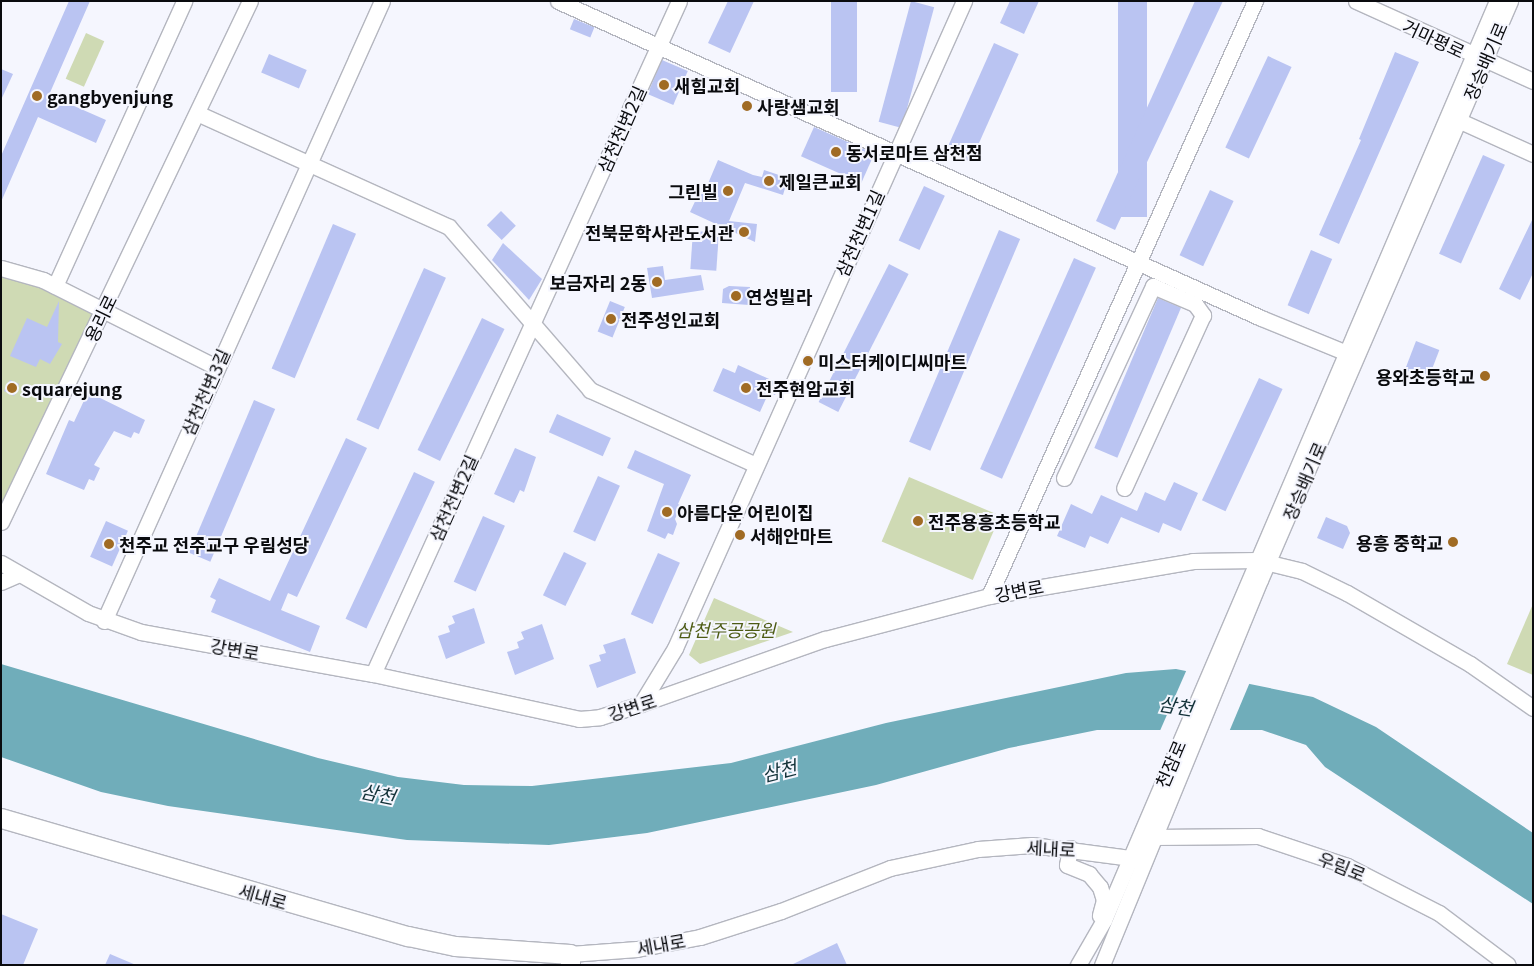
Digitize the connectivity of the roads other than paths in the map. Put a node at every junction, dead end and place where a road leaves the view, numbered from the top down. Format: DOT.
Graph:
graph roads {
  1 [pos="184,1"];
  2 [pos="250,1"];
  3 [pos="382,1"];
  4 [pos="558,1"];
  5 [pos="679,1"];
  6 [pos="964,1"];
  7 [pos="1255,1"];
  8 [pos="1356,1"];
  9 [pos="1497,1"];
  10 [pos="1510,1"];
  11 [pos="658,46"];
  12 [pos="1480,58"];
  13 [pos="1533,82"];
  14 [pos="198,114"];
  15 [pos="1460,121"];
  16 [pos="895,153"];
  17 [pos="1533,154"];
  18 [pos="309,164"];
  19 [pos="1138,263"];
  20 [pos="1,268"];
  21 [pos="55,286"];
  22 [pos="104,310"];
  23 [pos="534,321"];
  24 [pos="1352,355"];
  25 [pos="216,367"];
  26 [pos="756,465"];
  27 [pos="1064,478"];
  28 [pos="1124,488"];
  29 [pos="6,506"];
  30 [pos="1,522"];
  31 [pos="1263,561"];
  32 [pos="1,563"];
  33 [pos="10,579"];
  34 [pos="989,596"];
  35 [pos="104,620"];
  36 [pos="373,674"];
  37 [pos="641,704"];
  38 [pos="1533,708"];
  39 [pos="1,818"];
  40 [pos="1151,832"];
  41 [pos="1070,848"];
  42 [pos="1136,858"];
  43 [pos="1104,920"];
  44 [pos="570,959"];
  45 [pos="1078,965"];
  46 [pos="1102,965"];
  47 [pos="1508,965"];
  1 -- 21 [label="street"];
  2 -- 14 [label="street, 용리로"];
  3 -- 18 [label="street, 삼천천변3길"];
  4 -- 11 [label="street"];
  5 -- 11 [label="street, 삼천천변2길"];
  6 -- 16 [label="street, 삼천천변1길"];
  7 -- 19 [label="street"];
  8 -- 12 [label="street, 거마평로"];
  9 -- 12 [label="street, 장승배기로"];
  10 -- 12 [label="street, 장승배기로"];
  11 -- 16 [label="street"];
  11 -- 23 [label="street, 삼천천변2길"];
  12 -- 13 [label="street, 거마평로"];
  12 -- 15 [label="street, 장승배기로"];
  12 -- 24 [label="street, 장승배기로"];
  14 -- 18 [label="street"];
  14 -- 22 [label="street, 용리로"];
  15 -- 17 [label="street, 장승배기로"];
  15 -- 24 [label="street, 장승배기로"];
  16 -- 19 [label="street"];
  16 -- 26 [label="street, 삼천천변1길"];
  18 -- 23 [label="street"];
  18 -- 25 [label="street, 삼천천변3길"];
  19 -- 24 [label="street"];
  19 -- 34 [label="street"];
  20 -- 21 [label="street"];
  21 -- 22 [label="street"];
  22 -- 25 [label="street"];
  22 -- 29 [label="street, 용리로"];
  23 -- 26 [label="street"];
  23 -- 36 [label="street, 삼천천변2길"];
  24 -- 31 [label="street, 장승배기로"];
  25 -- 35 [label="street, 삼천천변3길"];
  26 -- 37 [label="street, 삼천천변1길"];
  27 -- 28 [label="street"];
  29 -- 30 [label="street, 용리로"];
  31 -- 34 [label="street, 강변로"];
  31 -- 38 [label="street"];
  31 -- 40 [label="street, 천잠로"];
  32 -- 33 [label="street, 강변로"];
  33 -- 35 [label="street, 강변로"];
  34 -- 37 [label="street, 강변로"];
  35 -- 36 [label="street, 강변로"];
  36 -- 37 [label="street, 강변로"];
  39 -- 44 [label="main road, 세내로"];
  40 -- 42 [label="street, 천잠로"];
  40 -- 47 [label="street, 우림로"];
  41 -- 42 [label="street, 세내로"];
  41 -- 43 [label="street"];
  41 -- 44 [label="street, 세내로"];
  42 -- 43 [label="street, 천잠로"];
  42 -- 46 [label="street, 천잠로"];
  43 -- 45 [label="street, 천잠로"];
}
